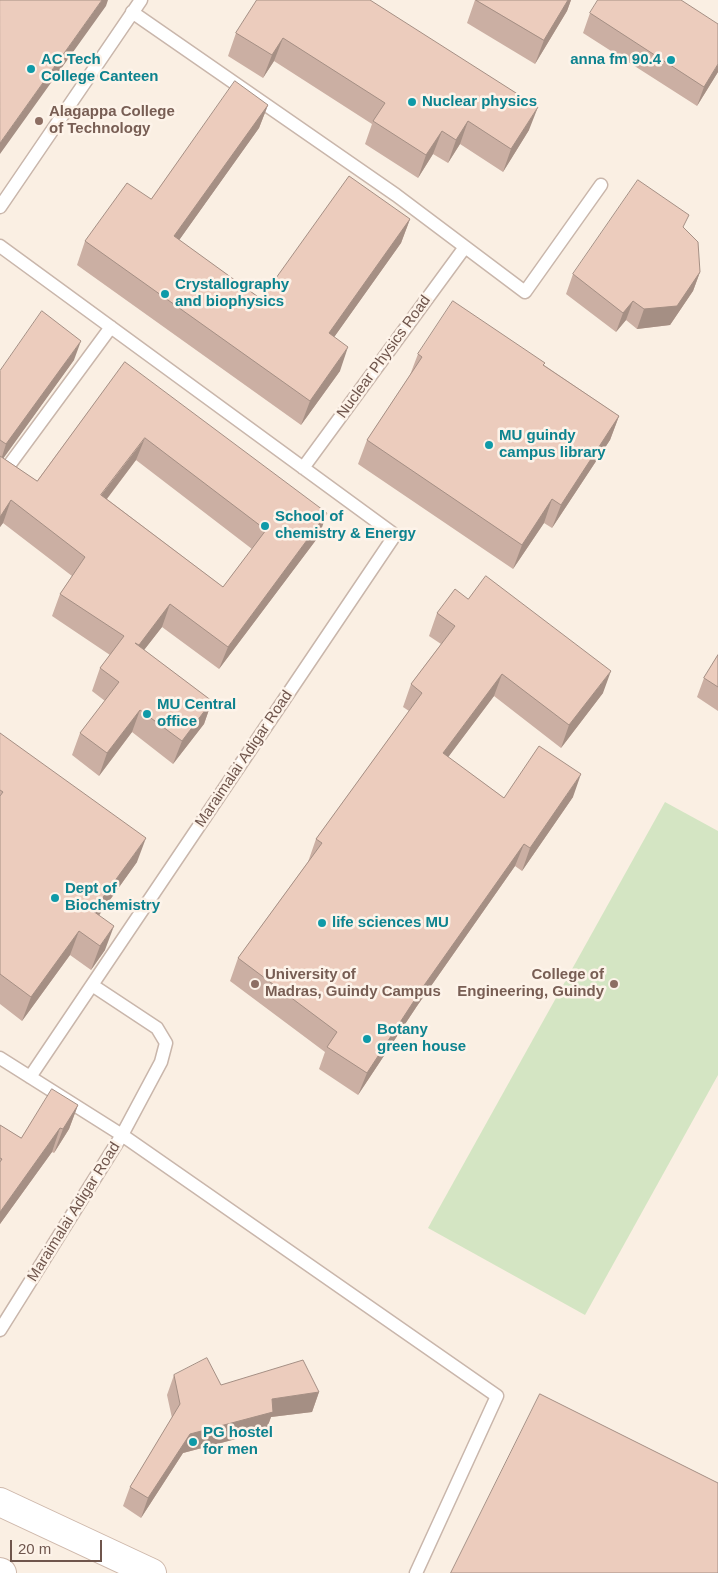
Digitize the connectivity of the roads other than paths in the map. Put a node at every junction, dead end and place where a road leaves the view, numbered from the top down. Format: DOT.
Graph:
graph roads {
  1 [pos="141,0"];
  2 [pos="132,12"];
  3 [pos="601,185"];
  4 [pos="0,207"];
  5 [pos="0,246"];
  6 [pos="465,247"];
  7 [pos="111,327"];
  8 [pos="303,468"];
  9 [pos="2,475"];
  10 [pos="92,985"];
  11 [pos="0,1058"];
  12 [pos="30,1077"];
  13 [pos="122,1135"];
  14 [pos="0,1330"];
  15 [pos="0,1502"];
  16 [pos="152,1573"];
  17 [pos="416,1573"];
  1 -- 2 [label="lane"];
  2 -- 4 [label="lane"];
  2 -- 6 [label="lane"];
  3 -- 6 [label="lane"];
  5 -- 7 [label="lane"];
  6 -- 8 [label="lane, Nuclear Physics Road"];
  7 -- 8 [label="lane"];
  7 -- 9 [label="lane"];
  8 -- 10 [label="lane, Maraimalai Adigar Road"];
  10 -- 12 [label="lane, Maraimalai Adigar Road"];
  10 -- 13 [label="lane"];
  11 -- 12 [label="lane, Maraimalai Adigar Road"];
  12 -- 13 [label="lane, Maraimalai Adigar Road"];
  13 -- 14 [label="lane, Maraimalai Adigar Road"];
  13 -- 17 [label="lane"];
  15 -- 16 [label="main road"];
}
